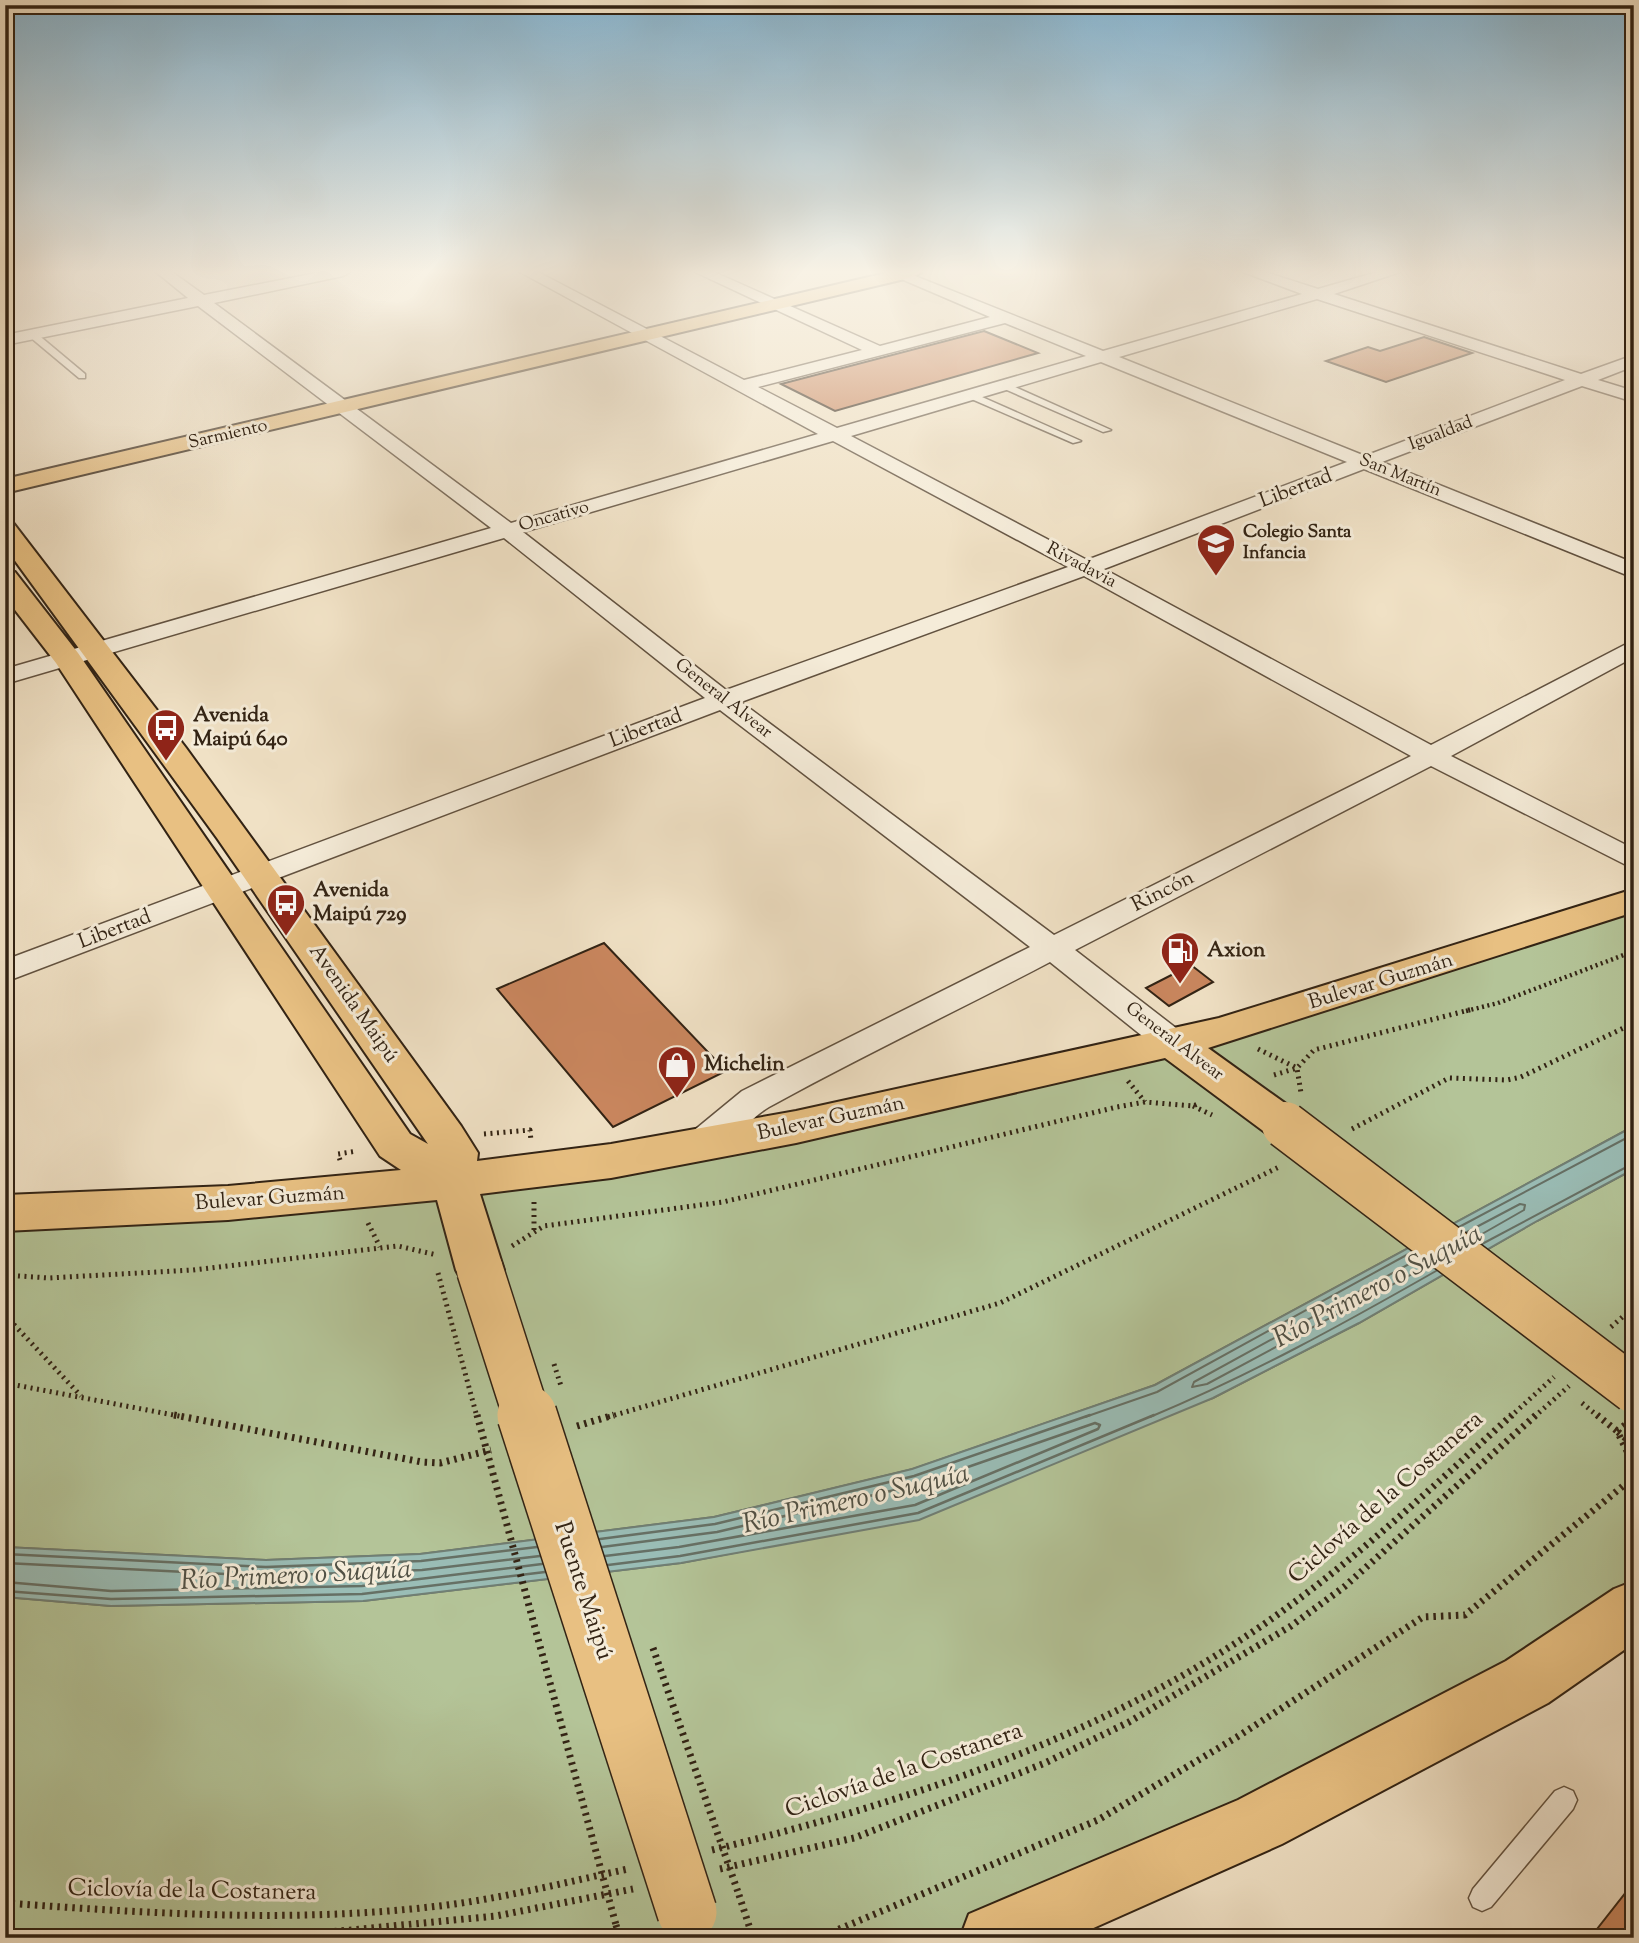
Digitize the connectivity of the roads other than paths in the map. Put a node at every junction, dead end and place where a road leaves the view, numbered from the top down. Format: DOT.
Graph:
graph roads {
  1 [pos="66,363"];
  2 [pos="284,363"];
  3 [pos="530,363"];
  4 [pos="698,363"];
  5 [pos="833,363"];
  6 [pos="1079,363"];
  7 [pos="1119,363"];
  8 [pos="1528,363"];
  9 [pos="1627,363"];
  10 [pos="82,376"];
  11 [pos="1581,380"];
  12 [pos="1003,385"];
  13 [pos="742,386"];
  14 [pos="970,395"];
  15 [pos="1634,397"];
  16 [pos="343,407"];
  17 [pos="1106,430"];
  18 [pos="834,435"];
  19 [pos="1076,441"];
  20 [pos="1366,462"];
  21 [pos="5,486"];
  22 [pos="5,529"];
  23 [pos="508,531"];
  24 [pos="1086,568"];
  25 [pos="1634,570"];
  26 [pos="5,578"];
  27 [pos="1634,647"];
  28 [pos="83,654"];
  29 [pos="5,677"];
  30 [pos="723,700"];
  31 [pos="1430,756"];
  32 [pos="1634,860"];
  33 [pos="262,874"];
  34 [pos="223,889"];
  35 [pos="1634,900"];
  36 [pos="1052,948"];
  37 [pos="5,972"];
  38 [pos="1173,1044"];
  39 [pos="699,1146"];
  40 [pos="454,1182"];
  41 [pos="5,1213"];
  42 [pos="464,1264"];
  43 [pos="1625,1410"];
  44 [pos="1634,1609"];
  45 [pos="1564,1800"];
  46 [pos="694,1893"];
  47 [pos="1482,1898"];
  48 [pos="993,1938"];
  1 -- 10 [label="lane"];
  2 -- 16 [label="street, General Alvear"];
  3 -- 16 [label="main road, Sarmiento"];
  4 -- 13 [label="street, Rivadavia"];
  5 -- 13 [label="street"];
  6 -- 12 [label="street, Oncativo"];
  7 -- 20 [label="street, San Martín"];
  8 -- 11 [label="street"];
  9 -- 11 [label="street, Igualdad"];
  11 -- 15 [label="street"];
  11 -- 20 [label="street, Igualdad"];
  12 -- 14 [label="street, Oncativo"];
  12 -- 17 [label="lane"];
  13 -- 18 [label="street, Rivadavia"];
  14 -- 18 [label="street, Oncativo"];
  14 -- 19 [label="lane"];
  16 -- 21 [label="main road, Sarmiento"];
  16 -- 23 [label="street, General Alvear"];
  18 -- 23 [label="street, Oncativo"];
  18 -- 24 [label="street, Rivadavia"];
  20 -- 24 [label="street, Libertad"];
  20 -- 25 [label="street, San Martín"];
  22 -- 28 [label="main road, Avenida Maipú"];
  23 -- 28 [label="street, Oncativo"];
  23 -- 30 [label="street, General Alvear"];
  24 -- 30 [label="street, Libertad"];
  24 -- 31 [label="street, Rivadavia"];
  26 -- 28 [label="main road, Avenida Maipú"];
  27 -- 31 [label="street, Rincón"];
  28 -- 29 [label="street, Oncativo"];
  28 -- 33 [label="main road, Avenida Maipú"];
  28 -- 34 [label="main road, Avenida Maipú"];
  30 -- 33 [label="street, Libertad"];
  30 -- 36 [label="street, General Alvear"];
  31 -- 32 [label="street, Rivadavia"];
  31 -- 36 [label="street, Rincón"];
  33 -- 34 [label="street, Libertad"];
  33 -- 40 [label="main road, Avenida Maipú"];
  34 -- 37 [label="street, Libertad"];
  34 -- 40 [label="main road, Avenida Maipú"];
  35 -- 38 [label="main road, Bulevar Guzmán"];
  36 -- 38 [label="street, General Alvear"];
  36 -- 39 [label="street, Rincón"];
  38 -- 39 [label="main road, Bulevar Guzmán"];
  38 -- 43 [label="main road, General Alvear, bridge"];
  39 -- 40 [label="main road, Bulevar Guzmán"];
  40 -- 41 [label="main road, Bulevar Guzmán"];
  40 -- 42 [label="main road, Avenida Maipú"];
  42 -- 46 [label="main road, Puente Maipú, bridge"];
  44 -- 48 [label="main road"];
  45 -- 47 [label="lane"];
}
